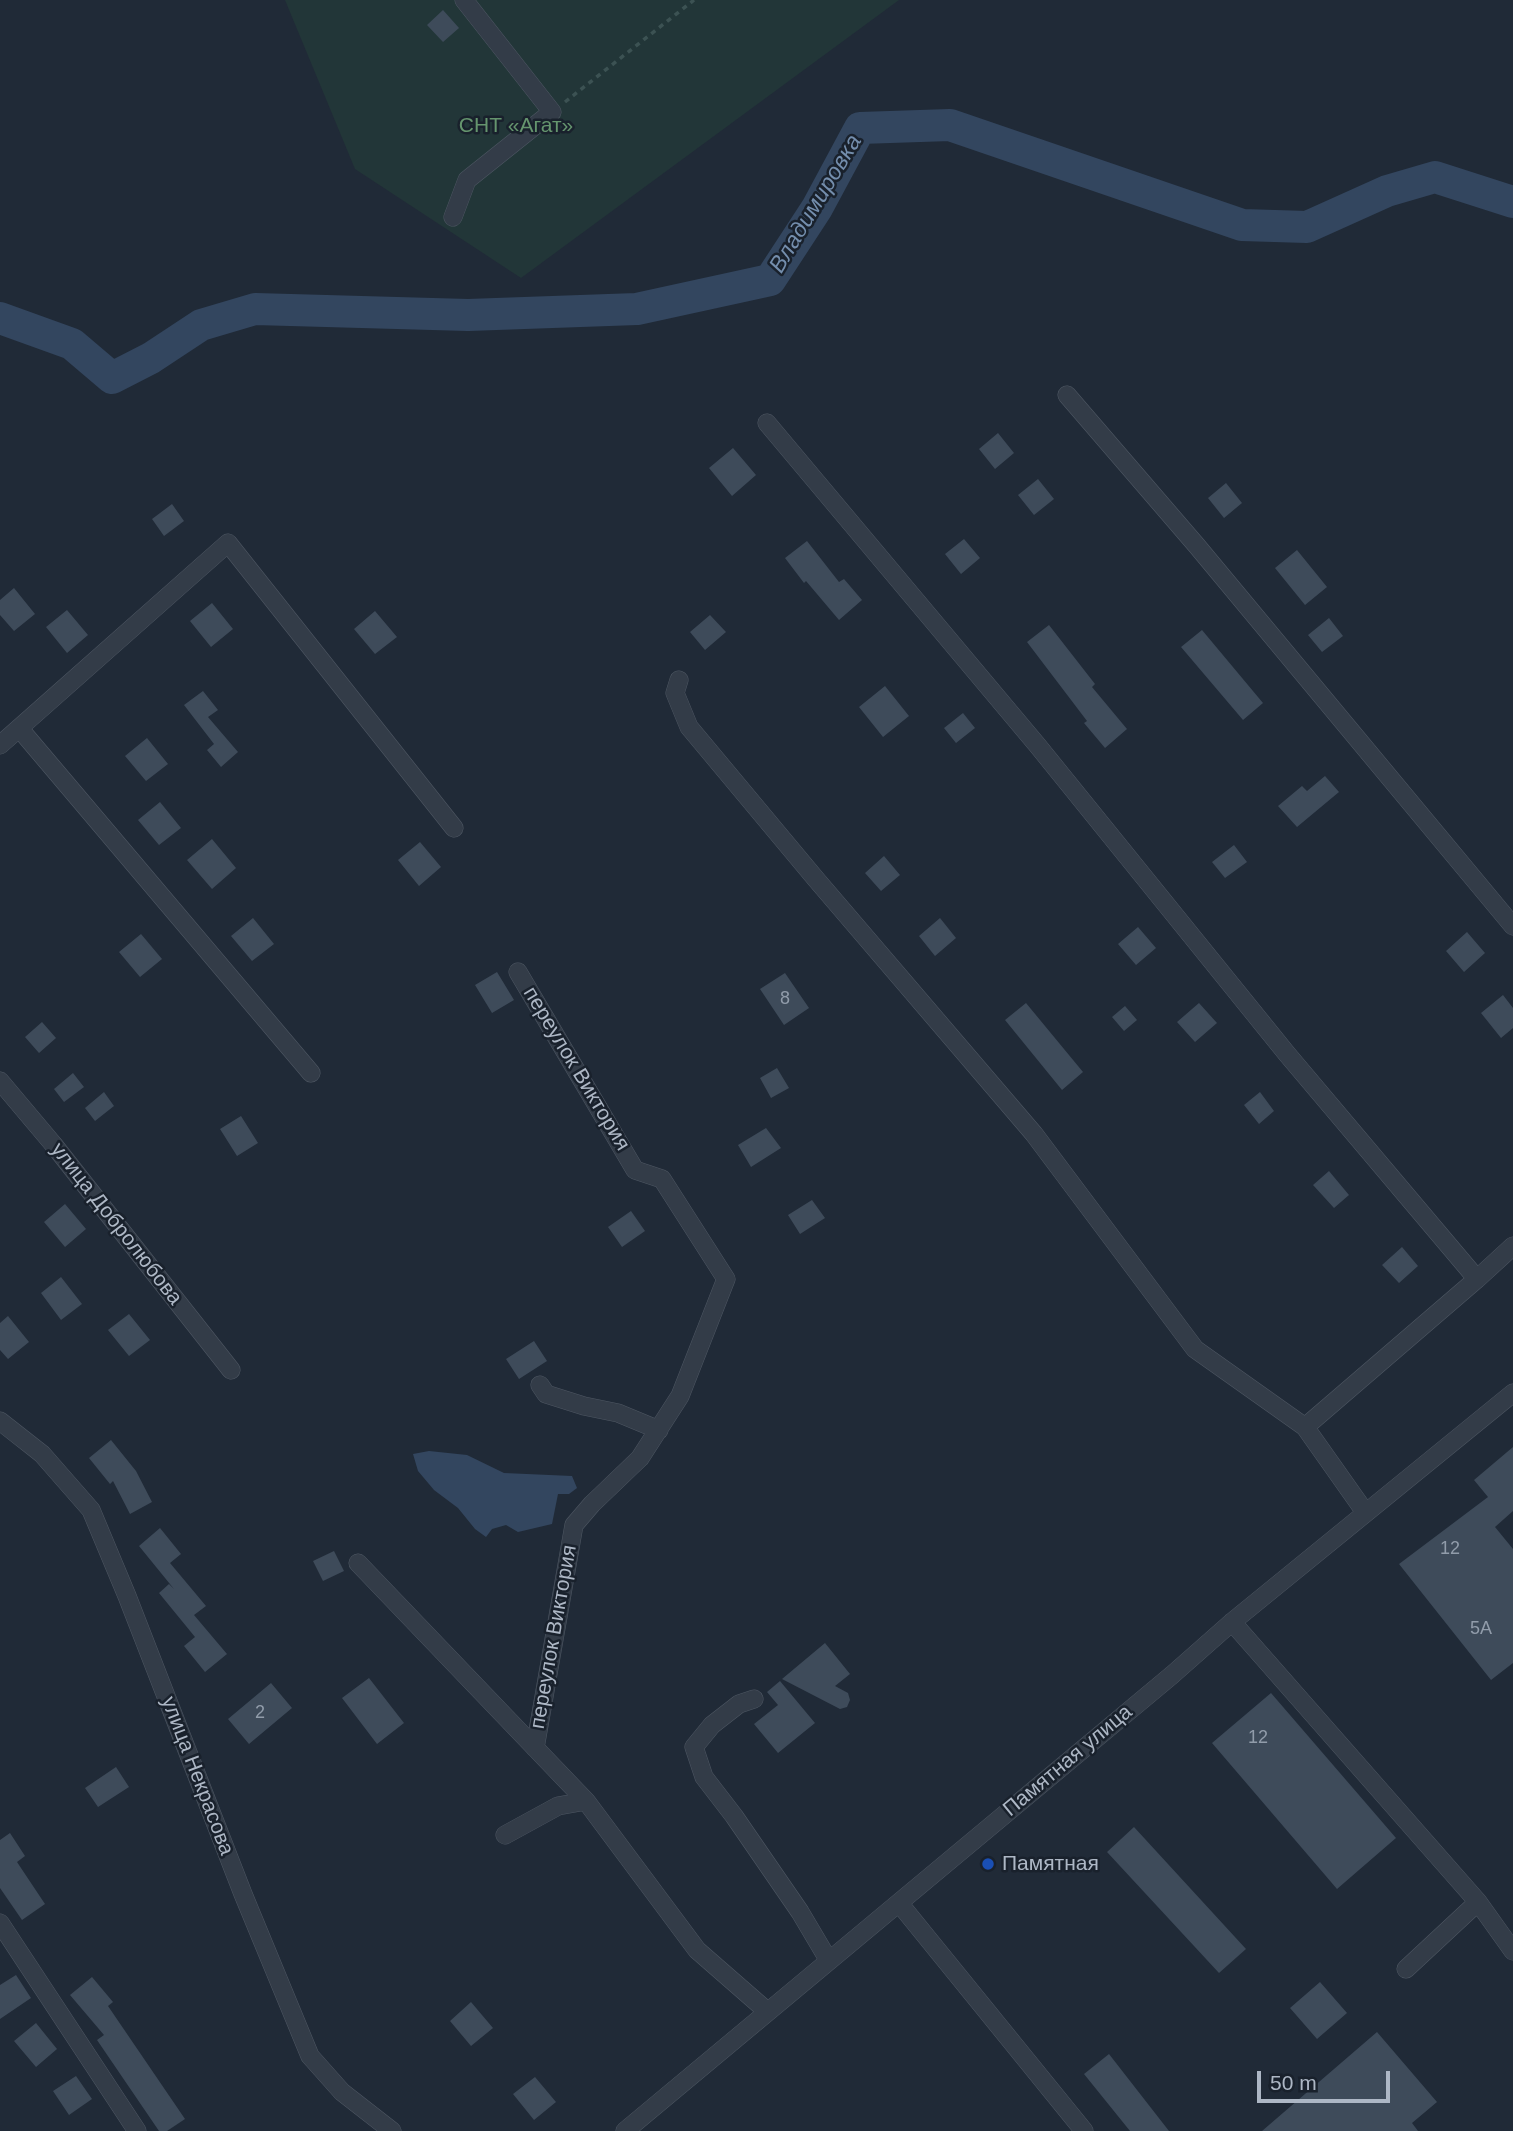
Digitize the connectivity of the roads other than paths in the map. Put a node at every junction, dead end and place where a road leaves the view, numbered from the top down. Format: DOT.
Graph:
graph roads {
  1 [pos="464,0"];
  2 [pos="453,217"];
  3 [pos="1068,395"];
  4 [pos="767,423"];
  5 [pos="679,680"];
  6 [pos="19,728"];
  7 [pos="0,745"];
  8 [pos="454,828"];
  9 [pos="1513,926"];
  10 [pos="518,972"];
  11 [pos="311,1073"];
  12 [pos="0,1081"];
  13 [pos="1513,1246"];
  14 [pos="1477,1279"];
  15 [pos="231,1370"];
  16 [pos="540,1385"];
  17 [pos="1513,1393"];
  18 [pos="0,1422"];
  19 [pos="1305,1427"];
  20 [pos="659,1430"];
  21 [pos="1365,1512"];
  22 [pos="358,1563"];
  23 [pos="1232,1622"];
  24 [pos="754,1699"];
  25 [pos="535,1748"];
  26 [pos="586,1801"];
  27 [pos="505,1835"];
  28 [pos="1478,1902"];
  29 [pos="899,1903"];
  30 [pos="0,1923"];
  31 [pos="1513,1951"];
  32 [pos="829,1961"];
  33 [pos="1406,1969"];
  34 [pos="768,2012"];
  35 [pos="136,2131"];
  36 [pos="392,2131"];
  37 [pos="625,2131"];
  38 [pos="1084,2131"];
  1 -- 2 [label="street"];
  3 -- 9 [label="street"];
  4 -- 14 [label="street"];
  5 -- 19 [label="street"];
  6 -- 7 [label="street"];
  6 -- 8 [label="street"];
  6 -- 11 [label="street"];
  10 -- 20 [label="street, переулок Виктория"];
  12 -- 15 [label="street, улица Добролюбова"];
  13 -- 14 [label="street"];
  14 -- 19 [label="street"];
  16 -- 20 [label="street"];
  17 -- 21 [label="street, Памятная улица"];
  18 -- 36 [label="street, улица Некрасова"];
  19 -- 21 [label="street"];
  20 -- 25 [label="street, переулок Виктория"];
  21 -- 23 [label="street, Памятная улица"];
  22 -- 25 [label="street"];
  23 -- 28 [label="street"];
  23 -- 29 [label="street, Памятная улица"];
  24 -- 32 [label="street"];
  25 -- 26 [label="street"];
  26 -- 27 [label="street"];
  26 -- 34 [label="street"];
  28 -- 31 [label="street"];
  28 -- 33 [label="street"];
  29 -- 32 [label="street, Памятная улица"];
  29 -- 38 [label="street"];
  30 -- 35 [label="street"];
  32 -- 34 [label="street, Памятная улица"];
  34 -- 37 [label="street, Памятная улица"];
}
